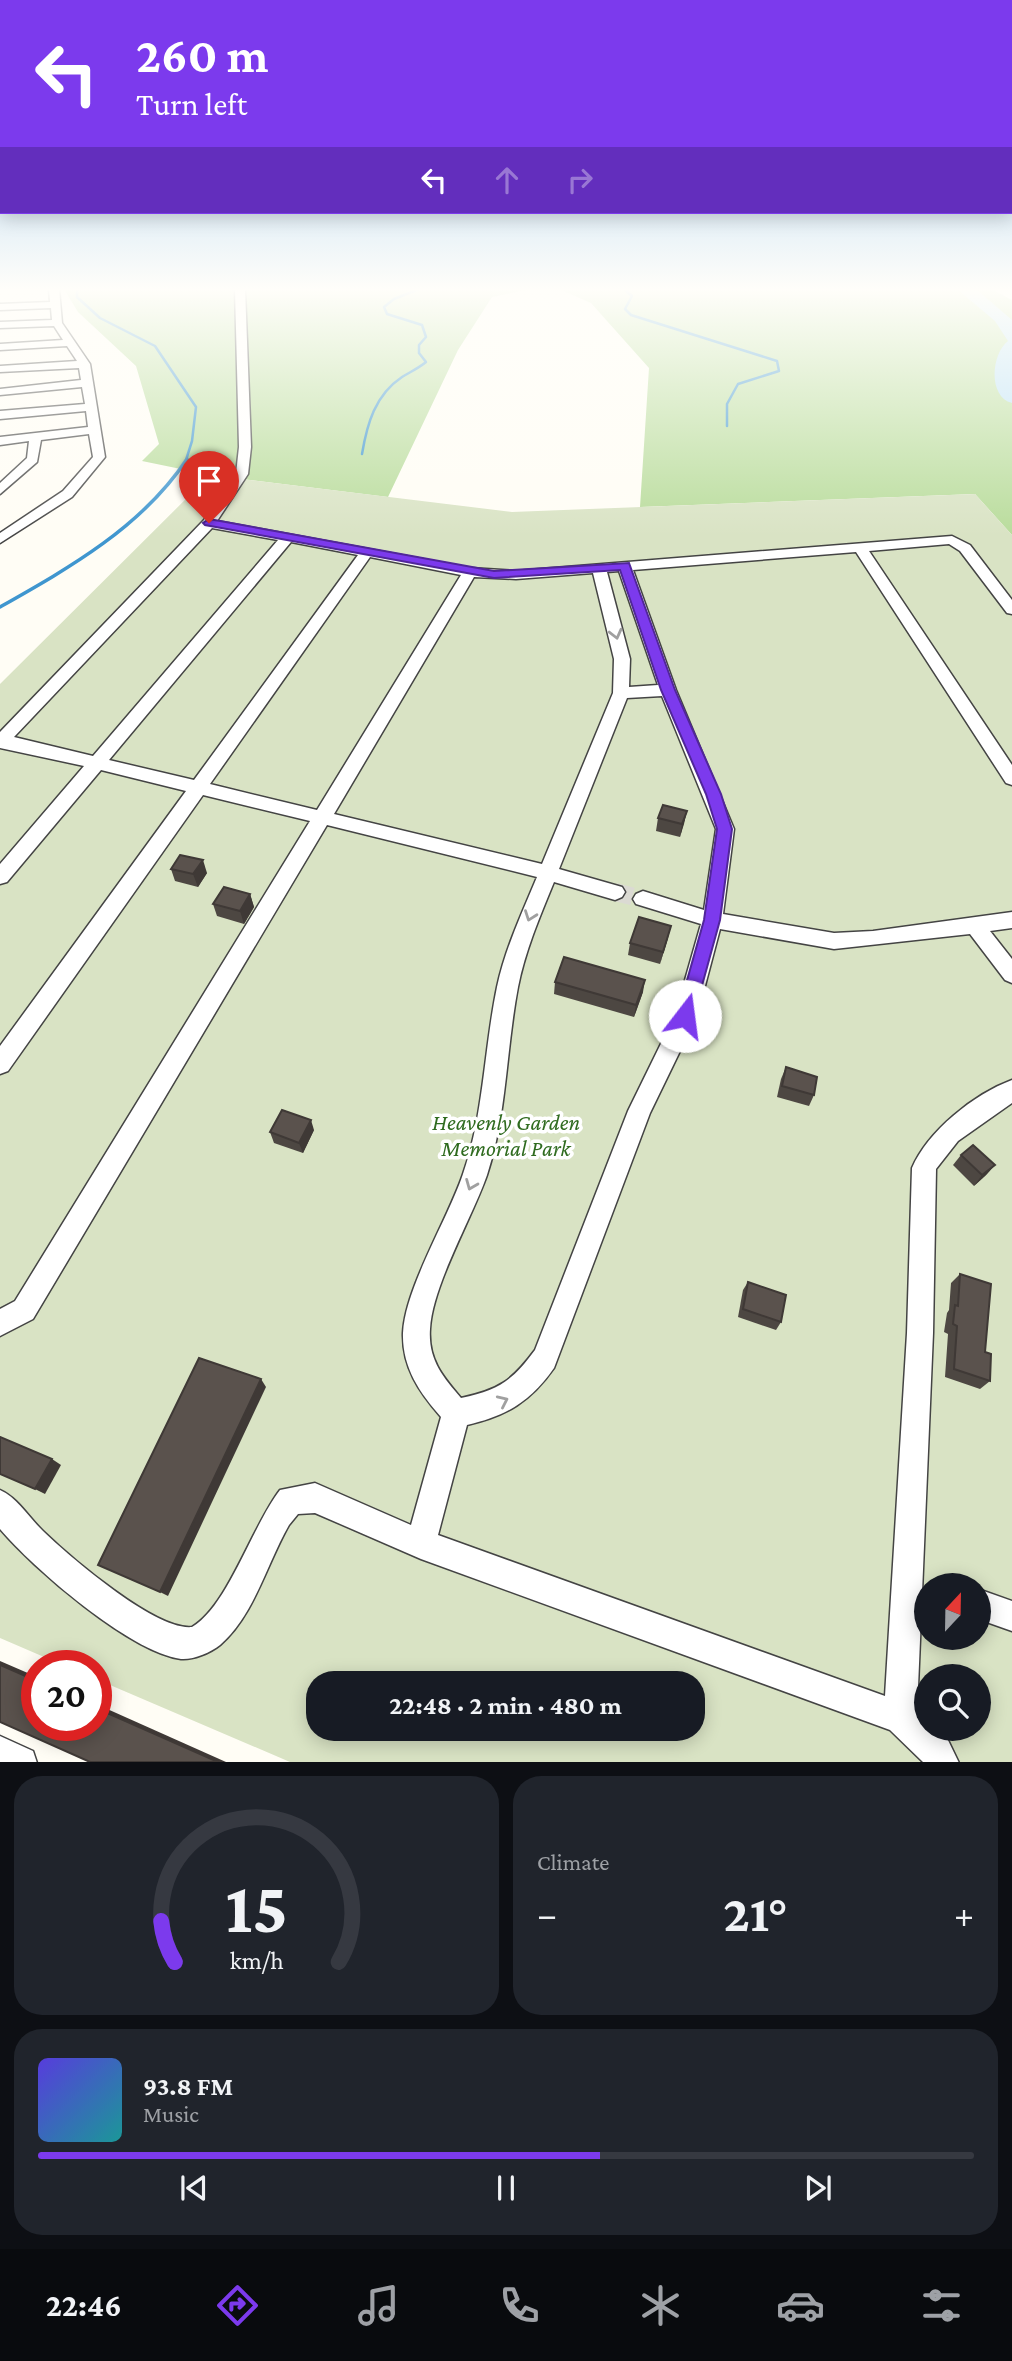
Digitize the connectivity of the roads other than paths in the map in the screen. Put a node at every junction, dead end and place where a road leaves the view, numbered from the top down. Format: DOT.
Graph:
graph roads {
  1 [pos="86,371"];
  2 [pos="242,371"];
  3 [pos="88,383"];
  4 [pos="0,392"];
  5 [pos="90,407"];
  6 [pos="0,415"];
  7 [pos="95,430"];
  8 [pos="35,439"];
  9 [pos="0,441"];
  10 [pos="0,490"];
  11 [pos="209,523"];
  12 [pos="287,538"];
  13 [pos="0,539"];
  14 [pos="860,547"];
  15 [pos="367,552"];
  16 [pos="624,566"];
  17 [pos="599,568"];
  18 [pos="471,572"];
  19 [pos="1012,610"];
  20 [pos="668,690"];
  21 [pos="621,693"];
  22 [pos="1,741"];
  23 [pos="96,764"];
  24 [pos="1012,779"];
  25 [pos="197,788"];
  26 [pos="323,818"];
  27 [pos="546,872"];
  28 [pos="0,877"];
  29 [pos="615,892"];
  30 [pos="643,899"];
  31 [pos="712,920"];
  32 [pos="1012,920"];
  33 [pos="975,926"];
  34 [pos="1012,974"];
  35 [pos="0,1064"];
  36 [pos="1012,1090"];
  37 [pos="0,1323"];
  38 [pos="456,1413"];
  39 [pos="0,1505"];
  40 [pos="421,1544"];
  41 [pos="916,1573"];
  42 [pos="914,1599"];
  43 [pos="991,1609"];
  44 [pos="1012,1616"];
  45 [pos="900,1718"];
  46 [pos="0,1753"];
  47 [pos="21,1762"];
  48 [pos="943,1762"];
  1 -- 3 [label="street"];
  2 -- 11 [label="street"];
  3 -- 4 [label="street"];
  3 -- 5 [label="street"];
  5 -- 6 [label="street"];
  5 -- 7 [label="street"];
  7 -- 8 [label="street"];
  7 -- 13 [label="street"];
  8 -- 9 [label="street"];
  8 -- 10 [label="street"];
  11 -- 12 [label="street"];
  11 -- 22 [label="street"];
  12 -- 15 [label="street"];
  12 -- 23 [label="street"];
  14 -- 16 [label="street"];
  14 -- 19 [label="street"];
  14 -- 24 [label="street"];
  15 -- 18 [label="street"];
  15 -- 25 [label="street"];
  16 -- 17 [label="street"];
  16 -- 20 [label="street"];
  17 -- 18 [label="street"];
  17 -- 21 [label="street, one-way"];
  18 -- 26 [label="street"];
  20 -- 21 [label="street"];
  20 -- 31 [label="street"];
  21 -- 27 [label="street"];
  22 -- 23 [label="street"];
  23 -- 25 [label="street"];
  23 -- 28 [label="street"];
  25 -- 26 [label="street"];
  25 -- 35 [label="street"];
  26 -- 27 [label="street"];
  26 -- 37 [label="street"];
  27 -- 29 [label="street"];
  27 -- 38 [label="street, one-way"];
  30 -- 31 [label="street"];
  31 -- 33 [label="street"];
  38 -- 31 [label="street, one-way"];
  32 -- 33 [label="street"];
  33 -- 34 [label="street"];
  36 -- 41 [label="street"];
  38 -- 40 [label="street"];
  39 -- 40 [label="street"];
  40 -- 45 [label="street"];
  42 -- 45 [label="street"];
  43 -- 44 [label="street"];
  45 -- 48 [label="street"];
  46 -- 47 [label="street"];
}
